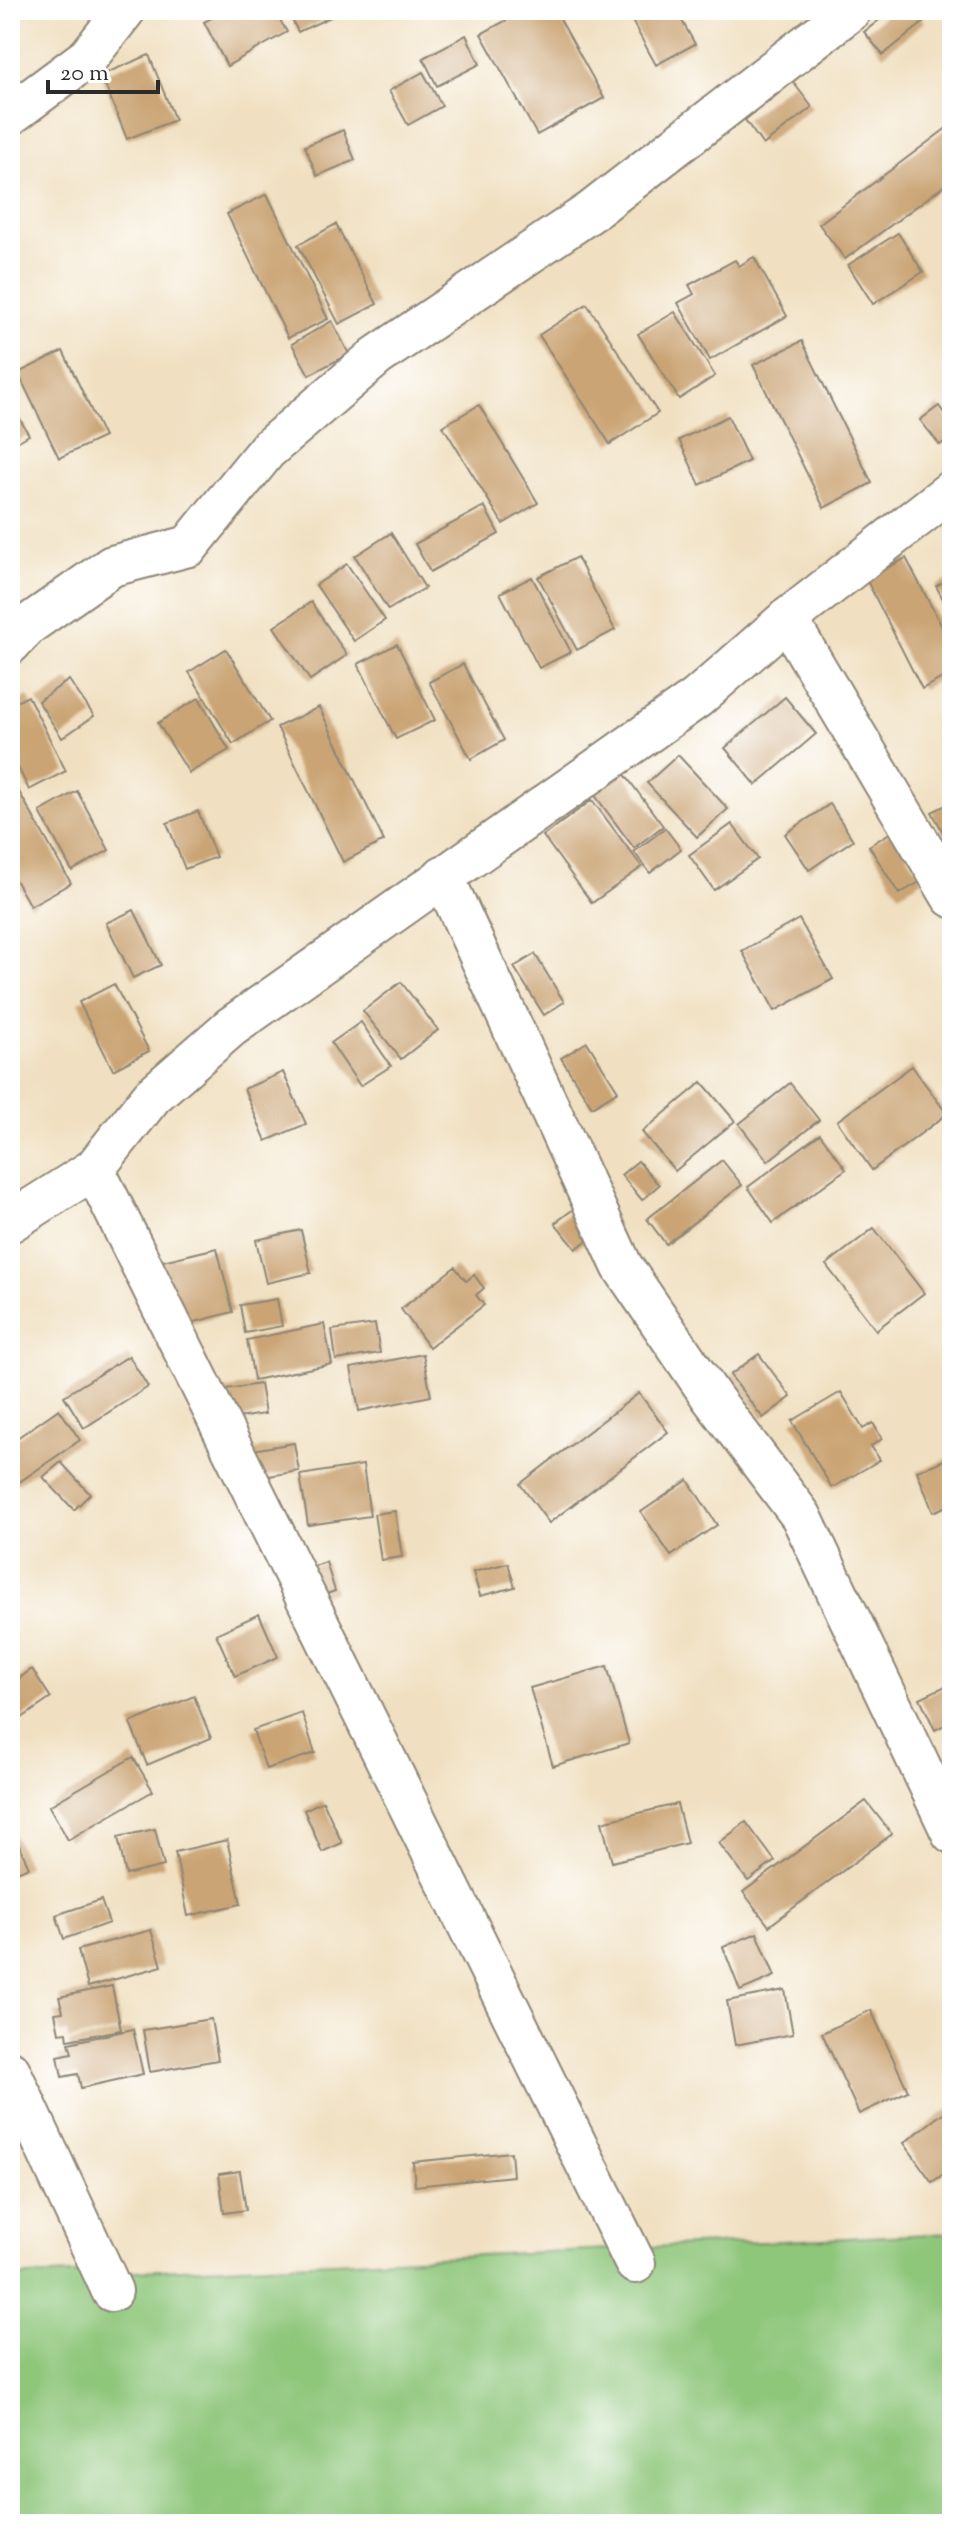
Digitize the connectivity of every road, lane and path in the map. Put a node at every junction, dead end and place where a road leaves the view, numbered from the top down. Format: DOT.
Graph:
graph roads {
  1 [pos="125,10"];
  2 [pos="851,10"];
  3 [pos="10,115"];
  4 [pos="952,490"];
  5 [pos="787,619"];
  6 [pos="10,644"];
  7 [pos="443,876"];
  8 [pos="952,897"];
  9 [pos="94,1169"];
  10 [pos="10,1222"];
  11 [pos="952,1833"];
  12 [pos="10,2071"];
  13 [pos="635,2263"];
  14 [pos="112,2291"];
  1 -- 3 [label="street"];
  2 -- 6 [label="street"];
  4 -- 5 [label="street"];
  5 -- 7 [label="street"];
  5 -- 8 [label="street"];
  7 -- 9 [label="street"];
  7 -- 11 [label="street"];
  9 -- 10 [label="street"];
  9 -- 13 [label="street"];
  12 -- 14 [label="street"];
}
